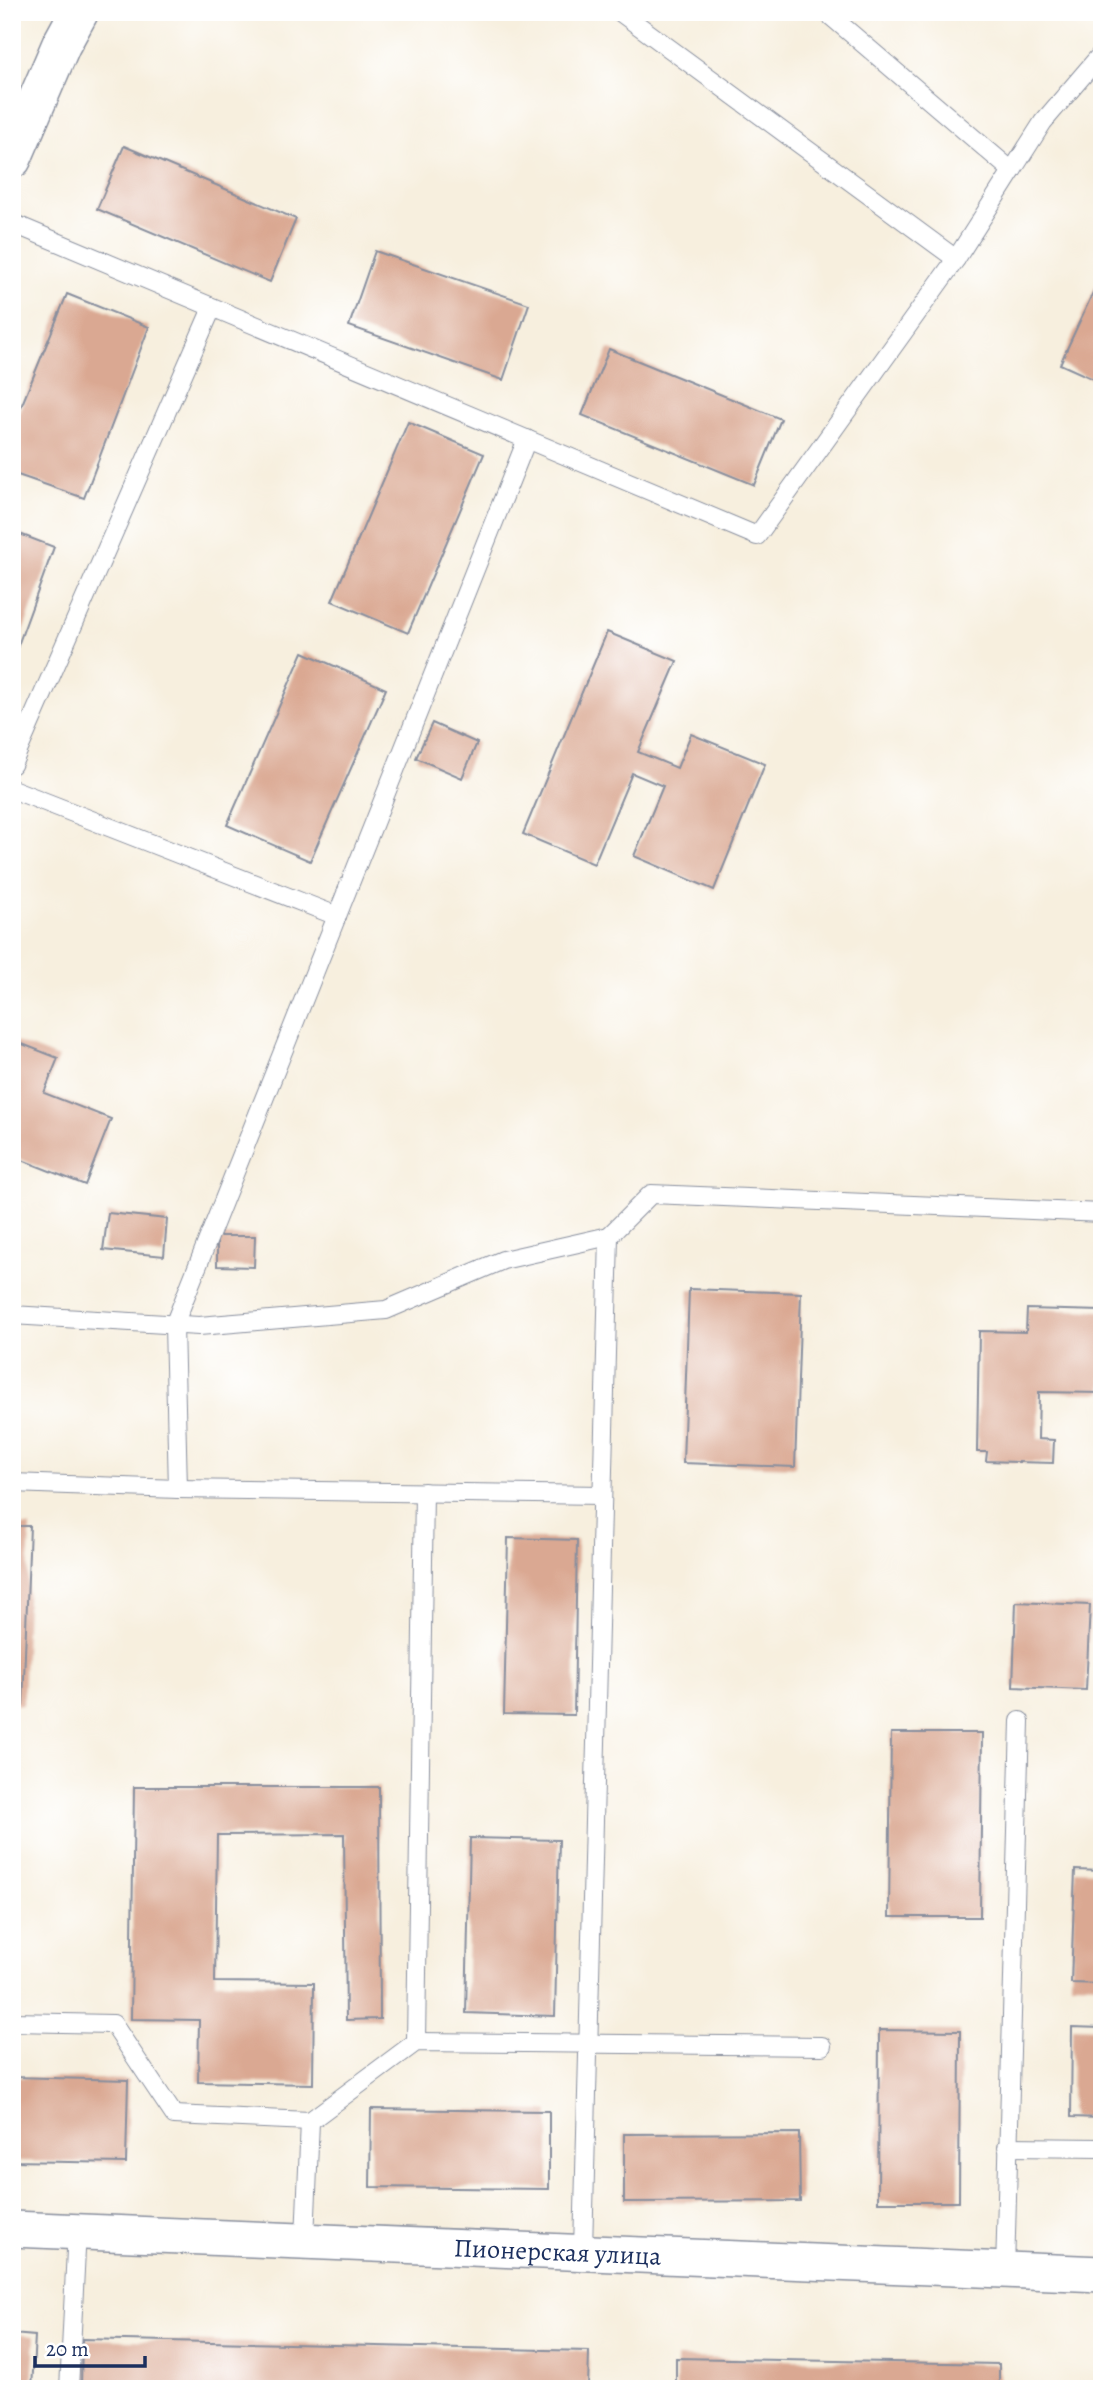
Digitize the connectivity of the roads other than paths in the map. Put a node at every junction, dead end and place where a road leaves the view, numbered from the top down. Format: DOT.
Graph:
graph roads {
  1 [pos="79,12"];
  2 [pos="620,12"];
  3 [pos="826,12"];
  4 [pos="1102,53"];
  5 [pos="12,159"];
  6 [pos="1012,171"];
  7 [pos="12,223"];
  8 [pos="956,259"];
  9 [pos="212,308"];
  10 [pos="527,439"];
  11 [pos="12,765"];
  12 [pos="12,789"];
  13 [pos="337,916"];
  14 [pos="1102,1213"];
  15 [pos="609,1236"];
  16 [pos="12,1315"];
  17 [pos="174,1325"];
  18 [pos="12,1483"];
  19 [pos="178,1489"];
  20 [pos="425,1492"];
  21 [pos="602,1495"];
  22 [pos="1020,1721"];
  23 [pos="12,2022"];
  24 [pos="416,2042"];
  25 [pos="589,2045"];
  26 [pos="822,2046"];
  27 [pos="310,2121"];
  28 [pos="1007,2147"];
  29 [pos="1102,2148"];
  30 [pos="12,2229"];
  31 [pos="77,2230"];
  32 [pos="306,2239"];
  33 [pos="583,2250"];
  34 [pos="1005,2272"];
  35 [pos="1102,2274"];
  36 [pos="69,2389"];
  1 -- 5 [label="main road"];
  2 -- 8 [label="lane"];
  3 -- 6 [label="lane"];
  4 -- 6 [label="lane"];
  6 -- 8 [label="lane"];
  7 -- 9 [label="lane"];
  8 -- 10 [label="lane"];
  9 -- 10 [label="lane"];
  9 -- 11 [label="lane"];
  10 -- 13 [label="lane"];
  12 -- 13 [label="lane"];
  13 -- 17 [label="lane"];
  14 -- 15 [label="lane"];
  15 -- 17 [label="lane"];
  15 -- 21 [label="lane"];
  16 -- 17 [label="lane"];
  17 -- 19 [label="lane"];
  18 -- 19 [label="lane"];
  19 -- 20 [label="lane"];
  20 -- 21 [label="lane"];
  20 -- 24 [label="lane"];
  21 -- 25 [label="lane"];
  22 -- 28 [label="lane"];
  23 -- 27 [label="lane"];
  24 -- 25 [label="lane"];
  24 -- 27 [label="lane"];
  25 -- 26 [label="lane"];
  25 -- 33 [label="lane"];
  27 -- 32 [label="lane"];
  28 -- 29 [label="lane"];
  28 -- 34 [label="lane"];
  30 -- 31 [label="street, Пионерская улица"];
  31 -- 32 [label="street, Пионерская улица"];
  31 -- 36 [label="lane"];
  32 -- 33 [label="street, Пионерская улица"];
  33 -- 34 [label="street, Пионерская улица"];
  34 -- 35 [label="street, Пионерская улица"];
}
